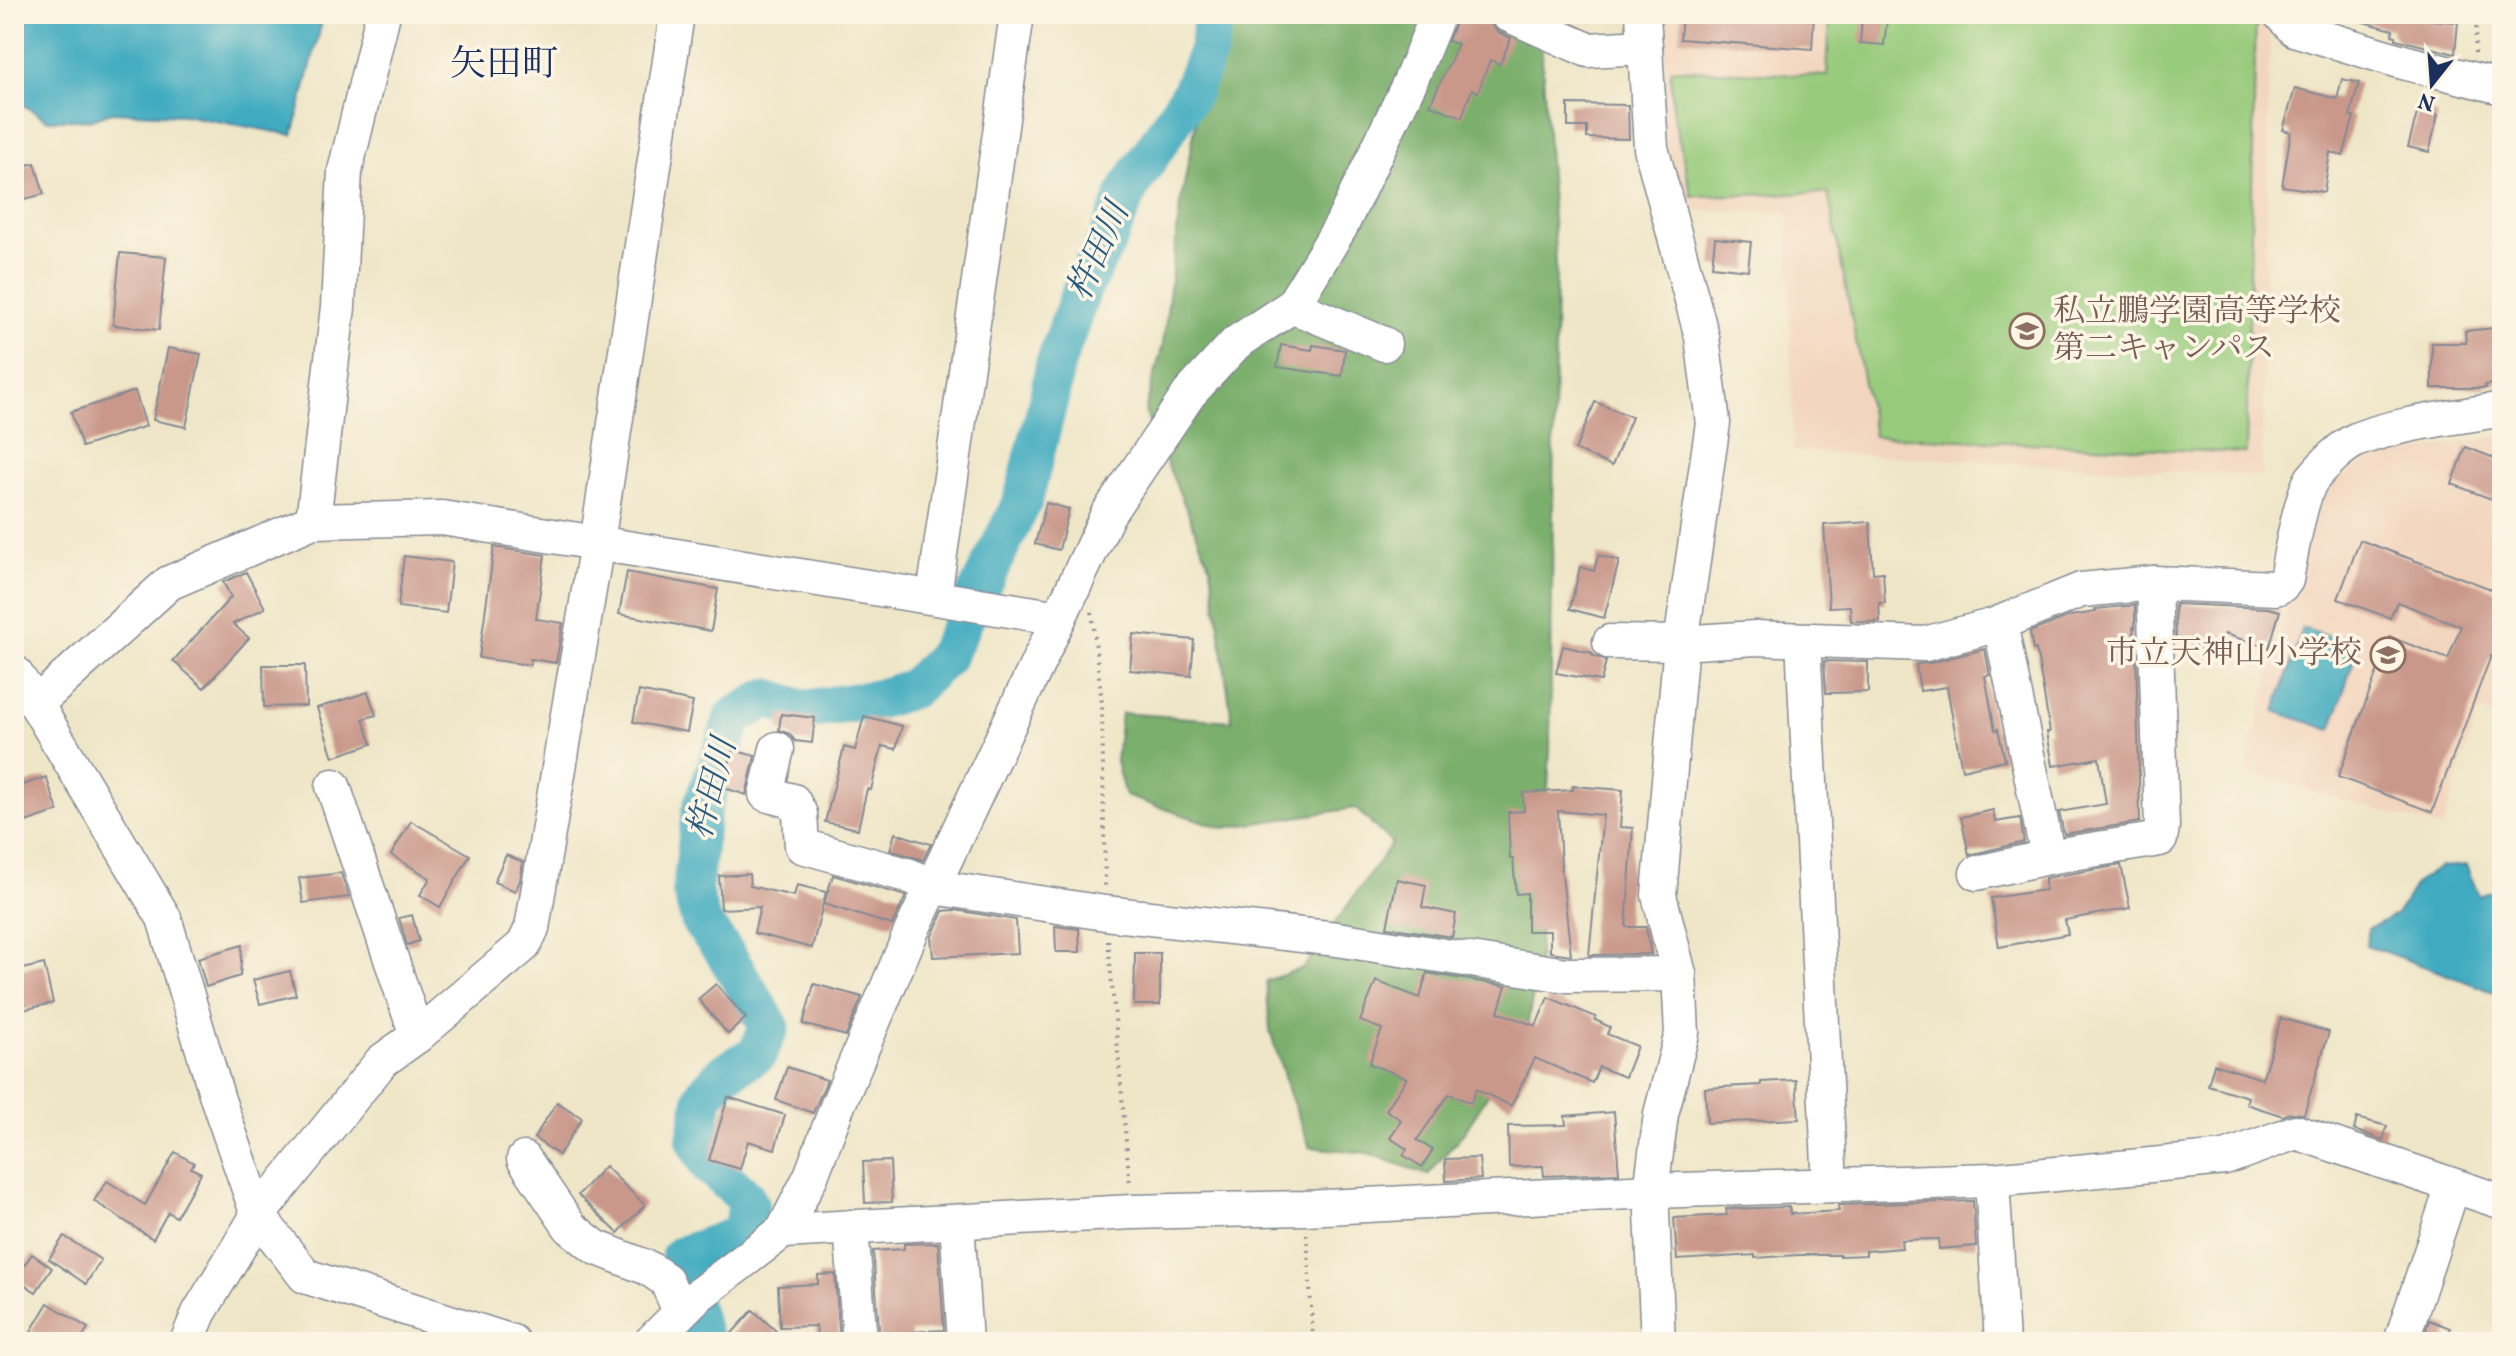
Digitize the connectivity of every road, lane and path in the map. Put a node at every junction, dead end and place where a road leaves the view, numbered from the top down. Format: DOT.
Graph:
graph roads {
  1 [pos="383,14"];
  2 [pos="677,14"];
  3 [pos="1438,14"];
  4 [pos="1507,14"];
  5 [pos="2280,14"];
  6 [pos="2477,14"];
  7 [pos="1010,15"];
  8 [pos="1644,30"];
  9 [pos="2488,83"];
  10 [pos="1292,306"];
  11 [pos="1384,344"];
  12 [pos="2502,409"];
  13 [pos="313,521"];
  14 [pos="597,543"];
  15 [pos="2154,583"];
  16 [pos="958,601"];
  17 [pos="1091,602"];
  18 [pos="1059,618"];
  19 [pos="2000,623"];
  20 [pos="1803,640"];
  21 [pos="1610,642"];
  22 [pos="1681,643"];
  23 [pos="14,672"];
  24 [pos="36,704"];
  25 [pos="777,749"];
  26 [pos="333,786"];
  27 [pos="2048,857"];
  28 [pos="1977,873"];
  29 [pos="933,887"];
  30 [pos="1105,913"];
  31 [pos="1679,974"];
  32 [pos="417,1036"];
  33 [pos="524,1159"];
  34 [pos="1992,1180"];
  35 [pos="1830,1185"];
  36 [pos="2453,1186"];
  37 [pos="1651,1191"];
  38 [pos="2502,1202"];
  39 [pos="1305,1208"];
  40 [pos="1132,1212"];
  41 [pos="258,1215"];
  42 [pos="957,1222"];
  43 [pos="851,1227"];
  44 [pos="783,1231"];
  45 [pos="688,1304"];
  46 [pos="187,1342"];
  47 [pos="512,1342"];
  48 [pos="651,1342"];
  49 [pos="860,1342"];
  50 [pos="965,1342"];
  51 [pos="1313,1342"];
  52 [pos="1658,1342"];
  53 [pos="2002,1342"];
  54 [pos="2401,1342"];
  1 -- 13 [label="street"];
  2 -- 14 [label="street"];
  3 -- 10 [label="street"];
  4 -- 8 [label="street"];
  5 -- 9 [label="street"];
  6 -- 9 [label="path"];
  7 -- 16 [label="street"];
  8 -- 22 [label="street"];
  10 -- 11 [label="street"];
  10 -- 18 [label="street"];
  12 -- 15 [label="street"];
  13 -- 14 [label="street"];
  13 -- 24 [label="street"];
  14 -- 16 [label="street"];
  14 -- 32 [label="street"];
  15 -- 19 [label="street"];
  15 -- 27 [label="street"];
  16 -- 18 [label="street"];
  17 -- 30 [label="path"];
  18 -- 29 [label="street"];
  19 -- 20 [label="street"];
  19 -- 27 [label="street"];
  20 -- 22 [label="street"];
  20 -- 35 [label="street"];
  21 -- 22 [label="street"];
  22 -- 31 [label="street"];
  23 -- 24 [label="street"];
  24 -- 41 [label="street"];
  25 -- 29 [label="street"];
  26 -- 32 [label="street"];
  27 -- 28 [label="street"];
  29 -- 30 [label="street"];
  29 -- 44 [label="street"];
  30 -- 31 [label="street"];
  30 -- 40 [label="path"];
  31 -- 37 [label="street"];
  32 -- 41 [label="street"];
  33 -- 45 [label="street"];
  34 -- 35 [label="street"];
  34 -- 36 [label="street"];
  34 -- 53 [label="street"];
  35 -- 37 [label="street"];
  36 -- 38 [label="street"];
  36 -- 54 [label="street"];
  37 -- 39 [label="street"];
  37 -- 52 [label="street"];
  39 -- 40 [label="street"];
  39 -- 51 [label="path"];
  40 -- 42 [label="street"];
  41 -- 46 [label="street"];
  41 -- 47 [label="street"];
  42 -- 43 [label="street"];
  42 -- 50 [label="street"];
  43 -- 44 [label="street"];
  43 -- 49 [label="street"];
  44 -- 45 [label="street"];
  45 -- 48 [label="street"];
}
